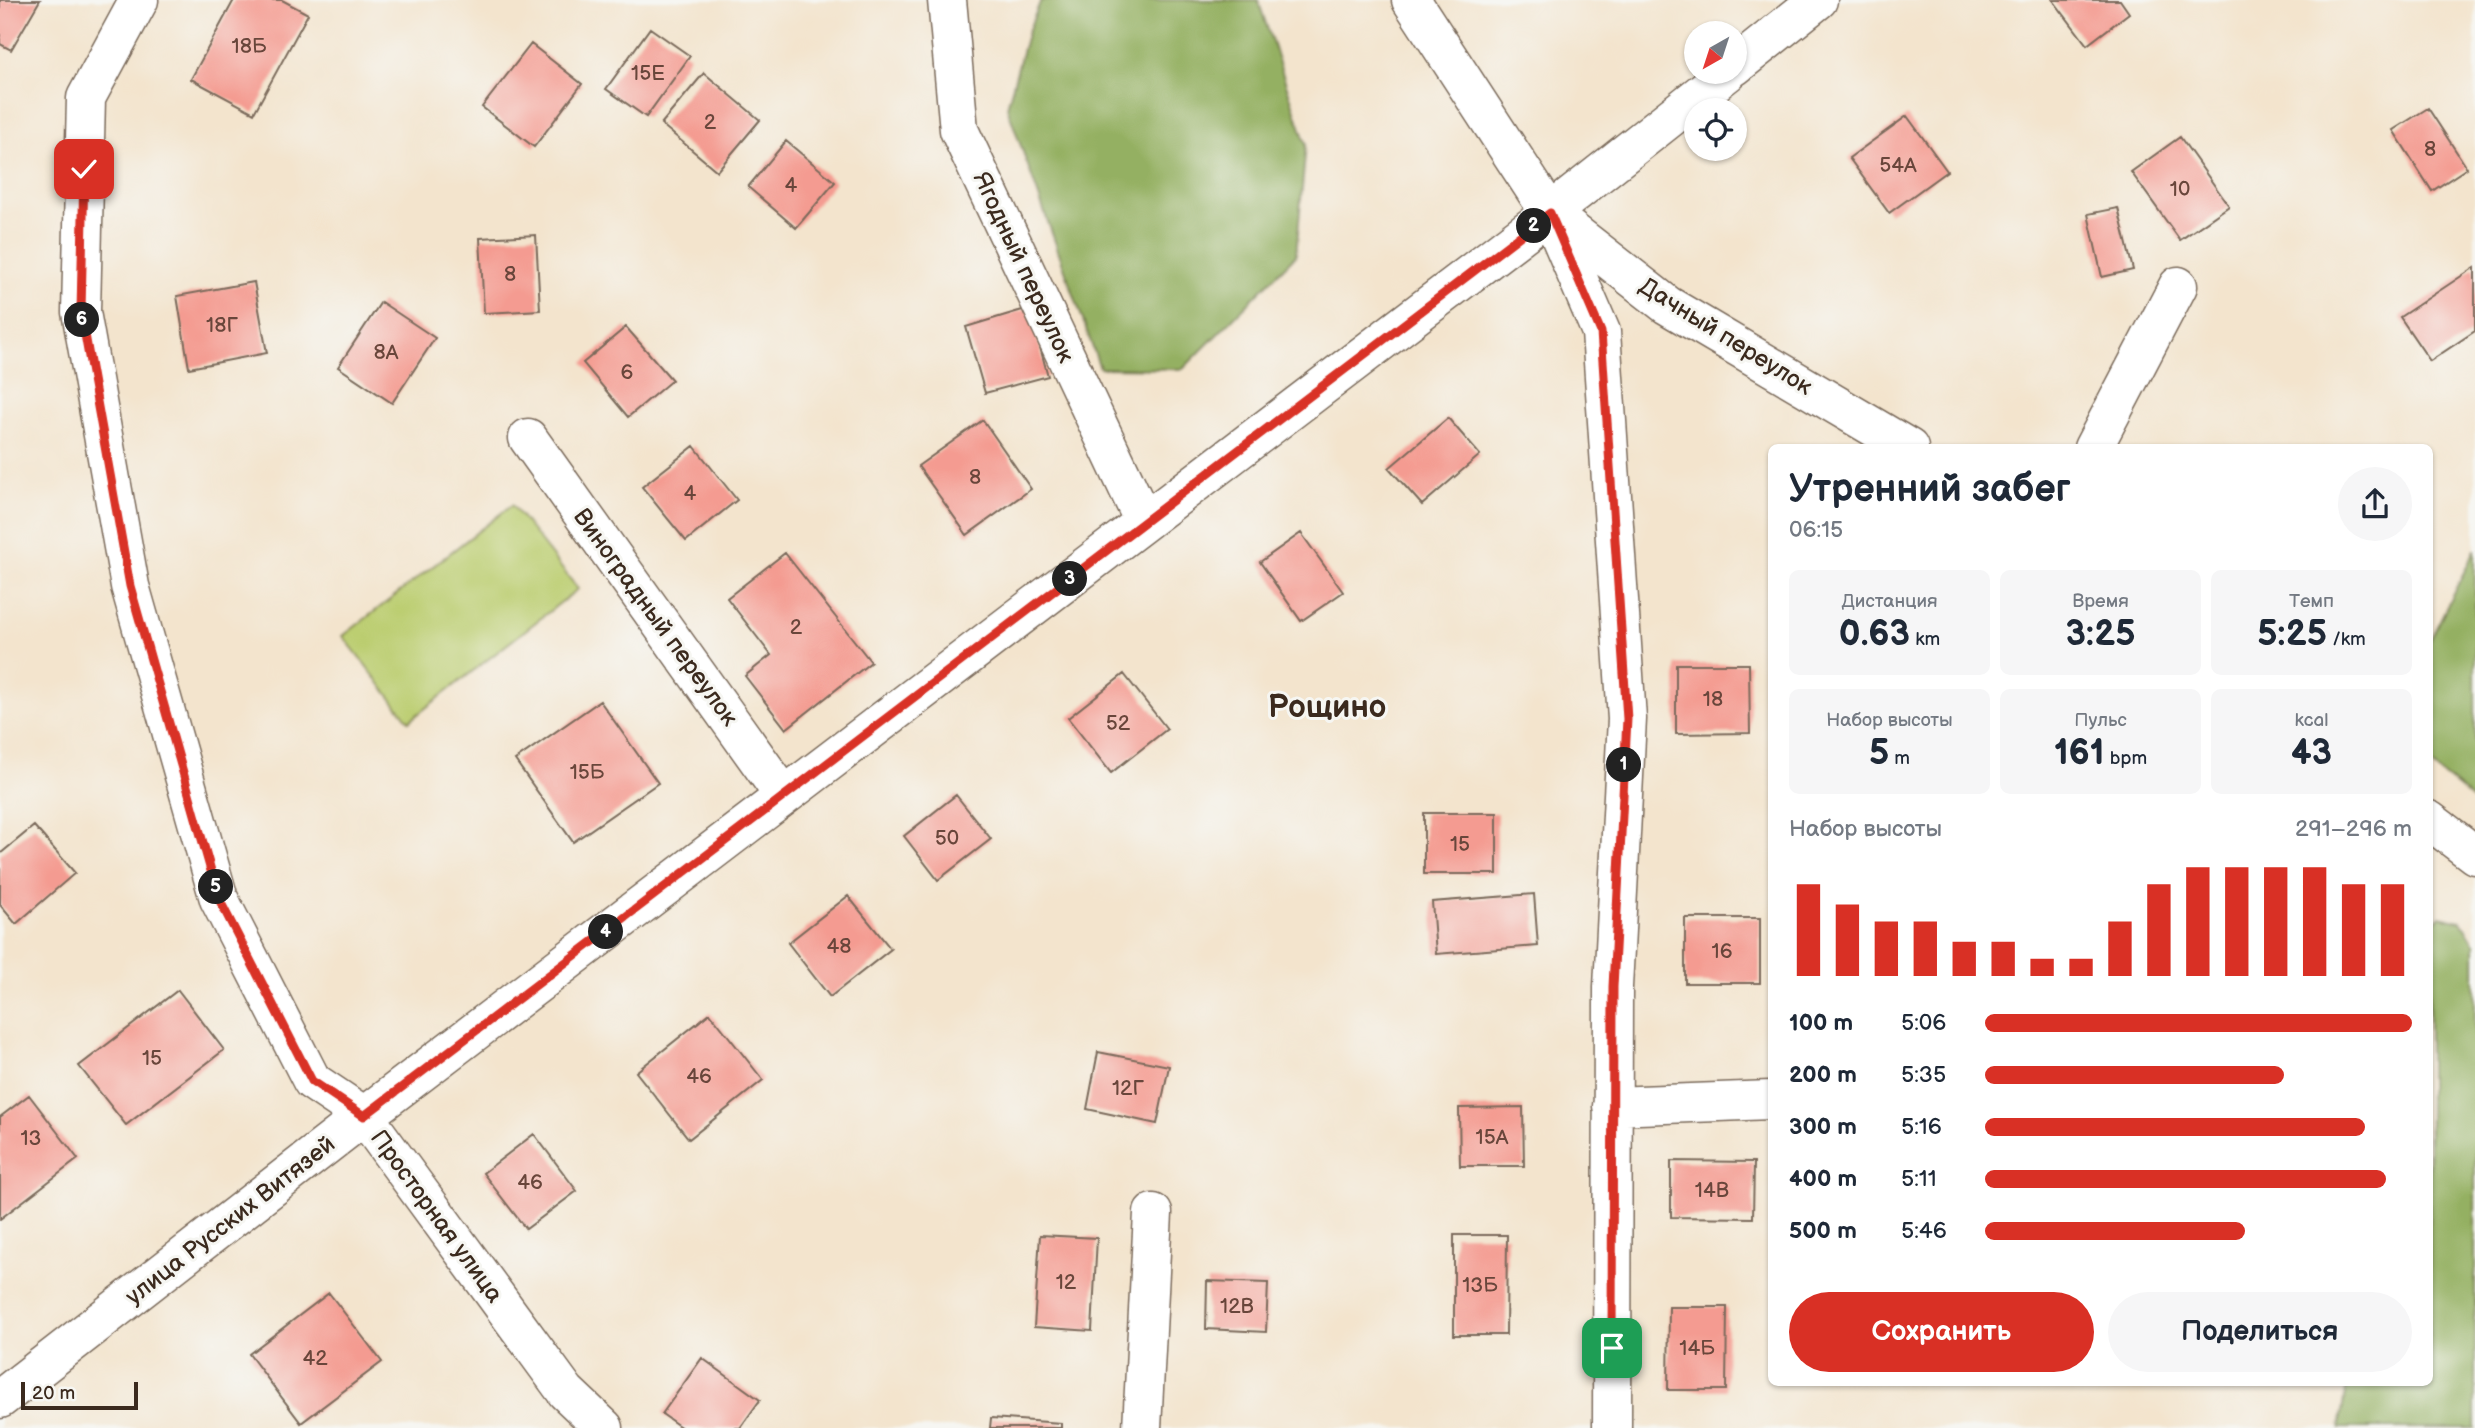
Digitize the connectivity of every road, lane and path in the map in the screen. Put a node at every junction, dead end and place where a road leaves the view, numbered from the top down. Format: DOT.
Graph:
graph roads {
  1 [pos="139,0"];
  2 [pos="947,0"];
  3 [pos="1411,0"];
  4 [pos="1818,0"];
  5 [pos="1747,56"];
  6 [pos="1713,84"];
  7 [pos="1550,213"];
  8 [pos="2178,286"];
  9 [pos="528,438"];
  10 [pos="1902,444"];
  11 [pos="2095,444"];
  12 [pos="1144,523"];
  13 [pos="784,796"];
  14 [pos="2433,823"];
  15 [pos="2475,855"];
  16 [pos="1768,1100"];
  17 [pos="1612,1106"];
  18 [pos="364,1116"];
  19 [pos="1153,1213"];
  20 [pos="0,1399"];
  21 [pos="604,1428"];
  22 [pos="1142,1428"];
  23 [pos="1612,1428"];
  1 -- 18 [label="street, Просторная улица"];
  2 -- 12 [label="street, Ягодный переулок"];
  3 -- 7 [label="street"];
  4 -- 5 [label="street"];
  6 -- 7 [label="street, улица Русских Витязей"];
  7 -- 10 [label="street, Дачный переулок"];
  7 -- 12 [label="street, улица Русских Витязей"];
  7 -- 17 [label="street"];
  8 -- 11 [label="street"];
  9 -- 13 [label="street, Виноградный переулок"];
  12 -- 13 [label="street, улица Русских Витязей"];
  13 -- 18 [label="street, улица Русских Витязей"];
  14 -- 15 [label="street"];
  16 -- 17 [label="street"];
  17 -- 23 [label="street"];
  18 -- 20 [label="street, улица Русских Витязей"];
  18 -- 21 [label="street, Просторная улица"];
  19 -- 22 [label="street"];
}
